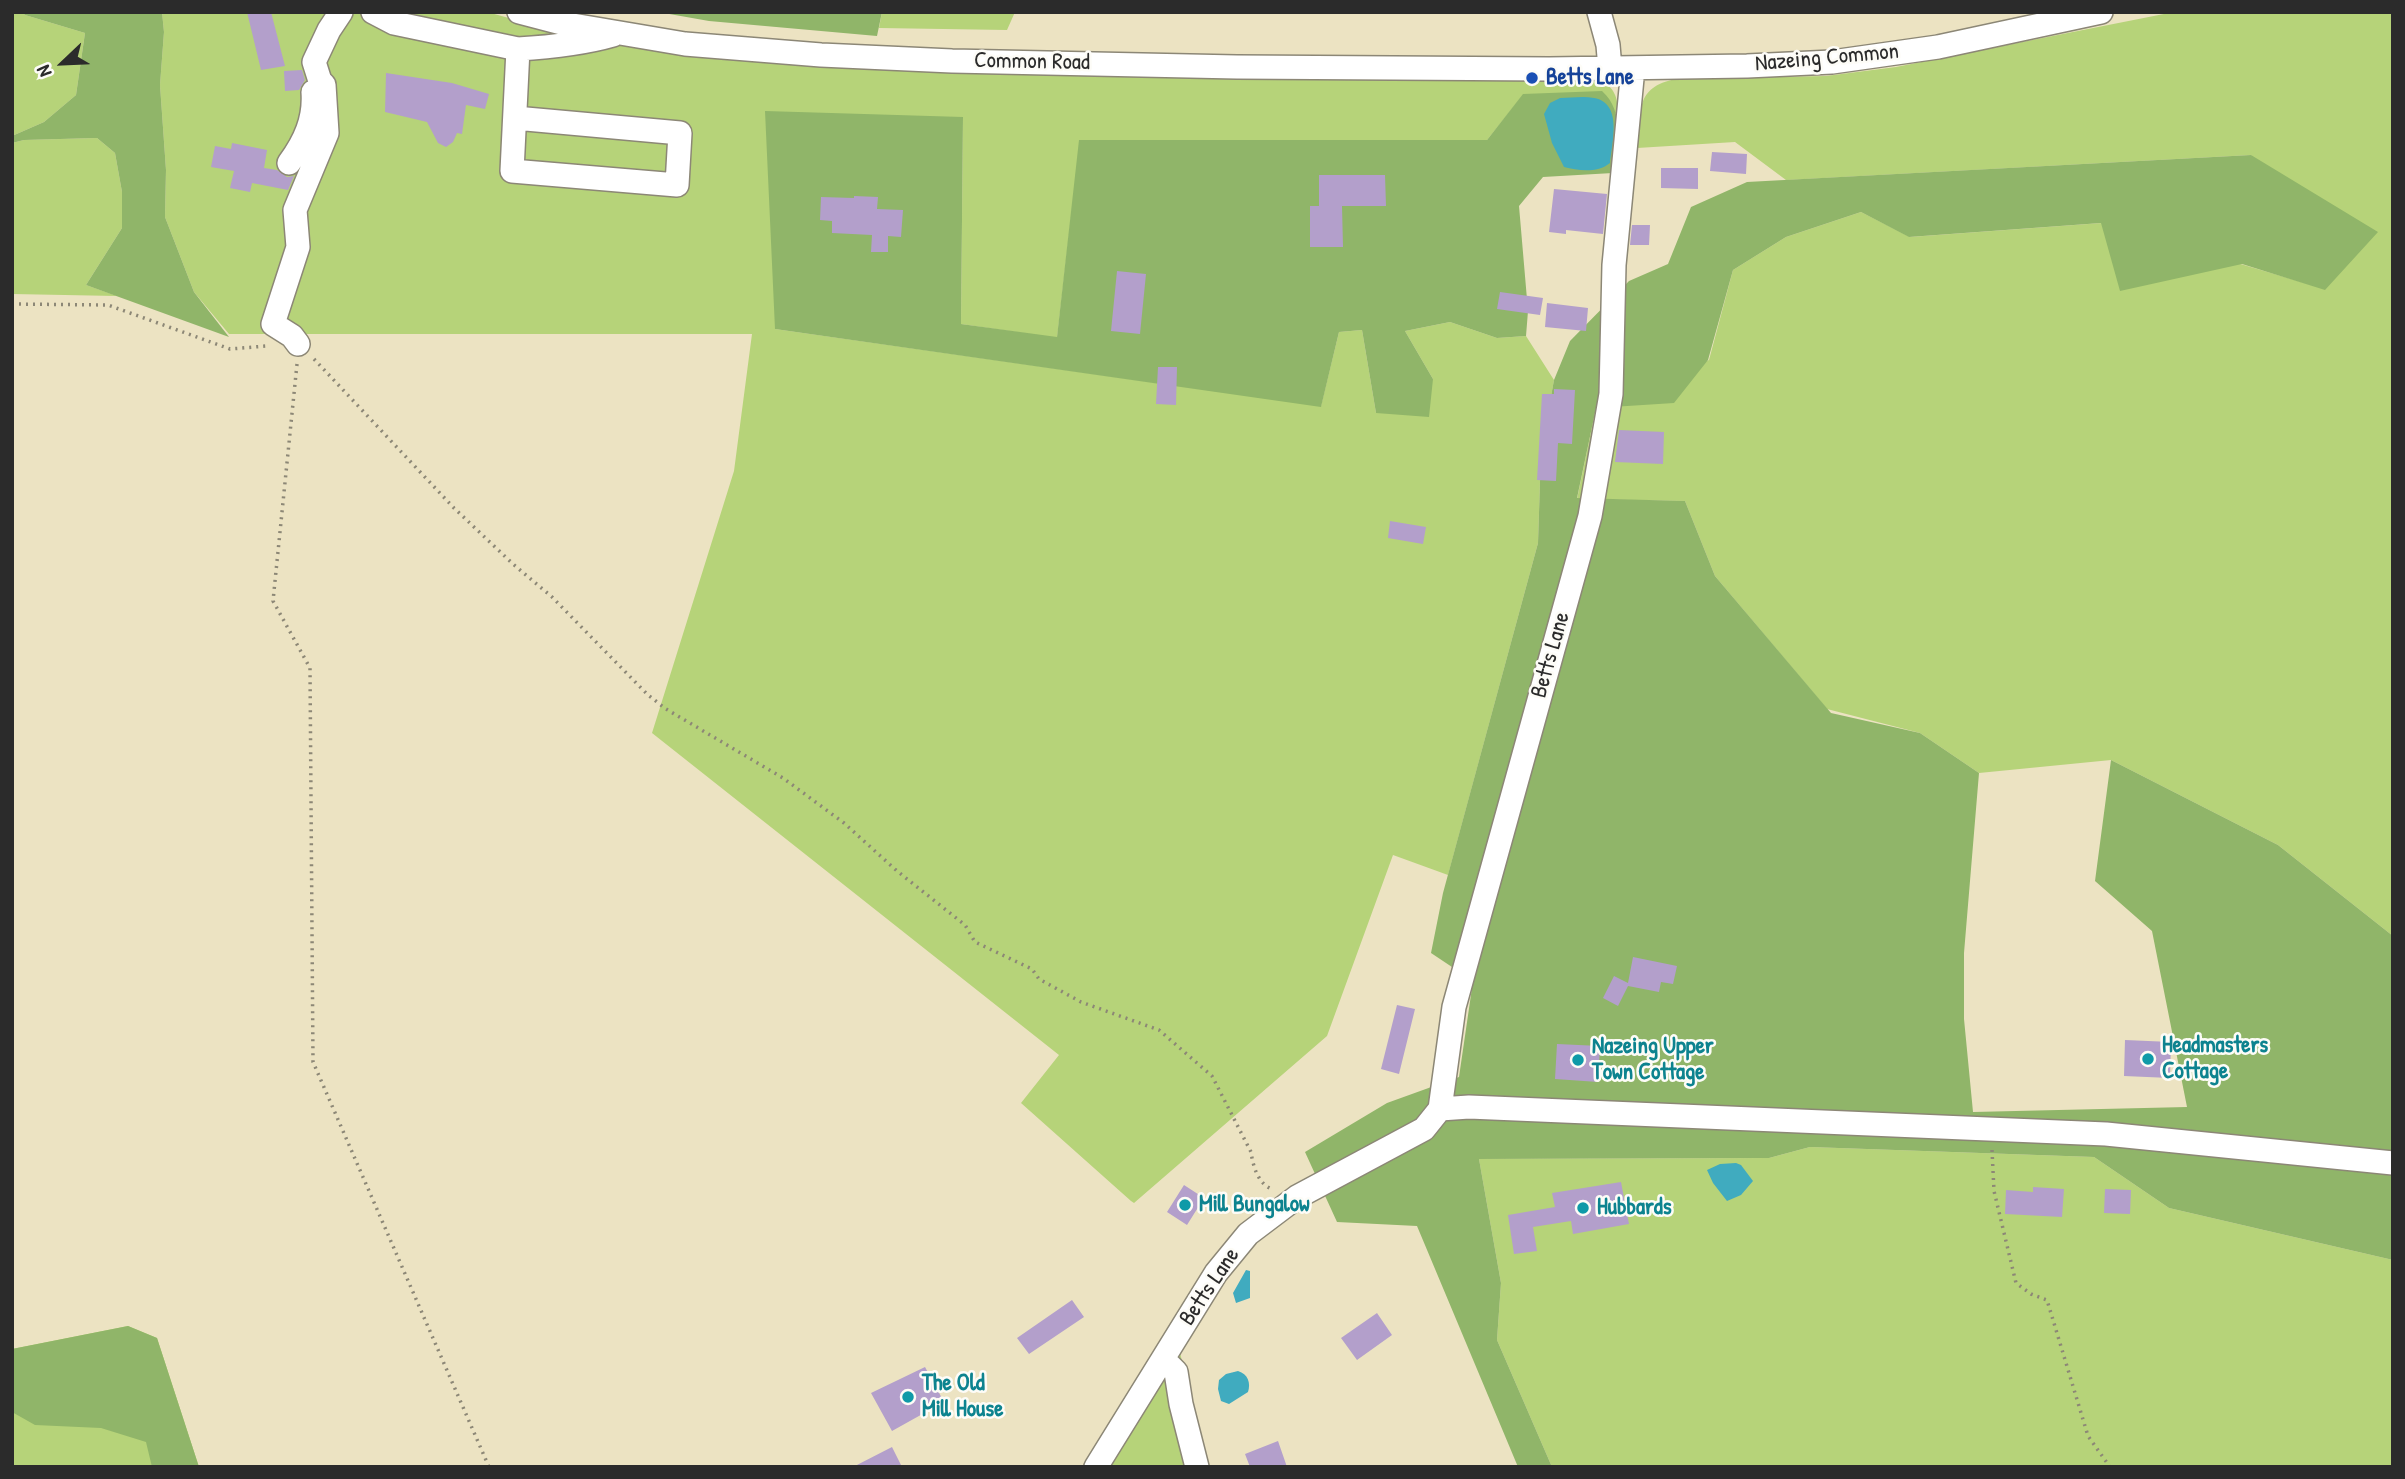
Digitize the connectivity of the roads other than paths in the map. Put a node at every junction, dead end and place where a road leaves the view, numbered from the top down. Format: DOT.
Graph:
graph roads {
  1 [pos="341,12"];
  2 [pos="373,12"];
  3 [pos="519,12"];
  4 [pos="1599,12"];
  5 [pos="2101,12"];
  6 [pos="620,33"];
  7 [pos="518,48"];
  8 [pos="314,64"];
  9 [pos="1633,68"];
  10 [pos="1549,69"];
  11 [pos="1610,69"];
  12 [pos="515,118"];
  13 [pos="289,163"];
  14 [pos="298,344"];
  15 [pos="1440,1109"];
  16 [pos="2393,1163"];
  17 [pos="1163,1359"];
  18 [pos="1096,1467"];
  19 [pos="1196,1467"];
  1 -- 8 [label="street"];
  2 -- 7 [label="street"];
  3 -- 6 [label="street, Common Road"];
  4 -- 11 [label="street"];
  5 -- 9 [label="street, Nazeing Common"];
  6 -- 7 [label="street"];
  6 -- 10 [label="street, Common Road"];
  7 -- 12 [label="street"];
  8 -- 13 [label="street"];
  8 -- 14 [label="street"];
  9 -- 11 [label="street, Nazeing Common"];
  9 -- 15 [label="street, Betts Lane"];
  10 -- 11 [label="street, Nazeing Common"];
  12 -- 12 [label="street"];
  15 -- 16 [label="street"];
  15 -- 17 [label="street, Betts Lane"];
  17 -- 18 [label="street, Betts Lane"];
  17 -- 19 [label="street"];
}
